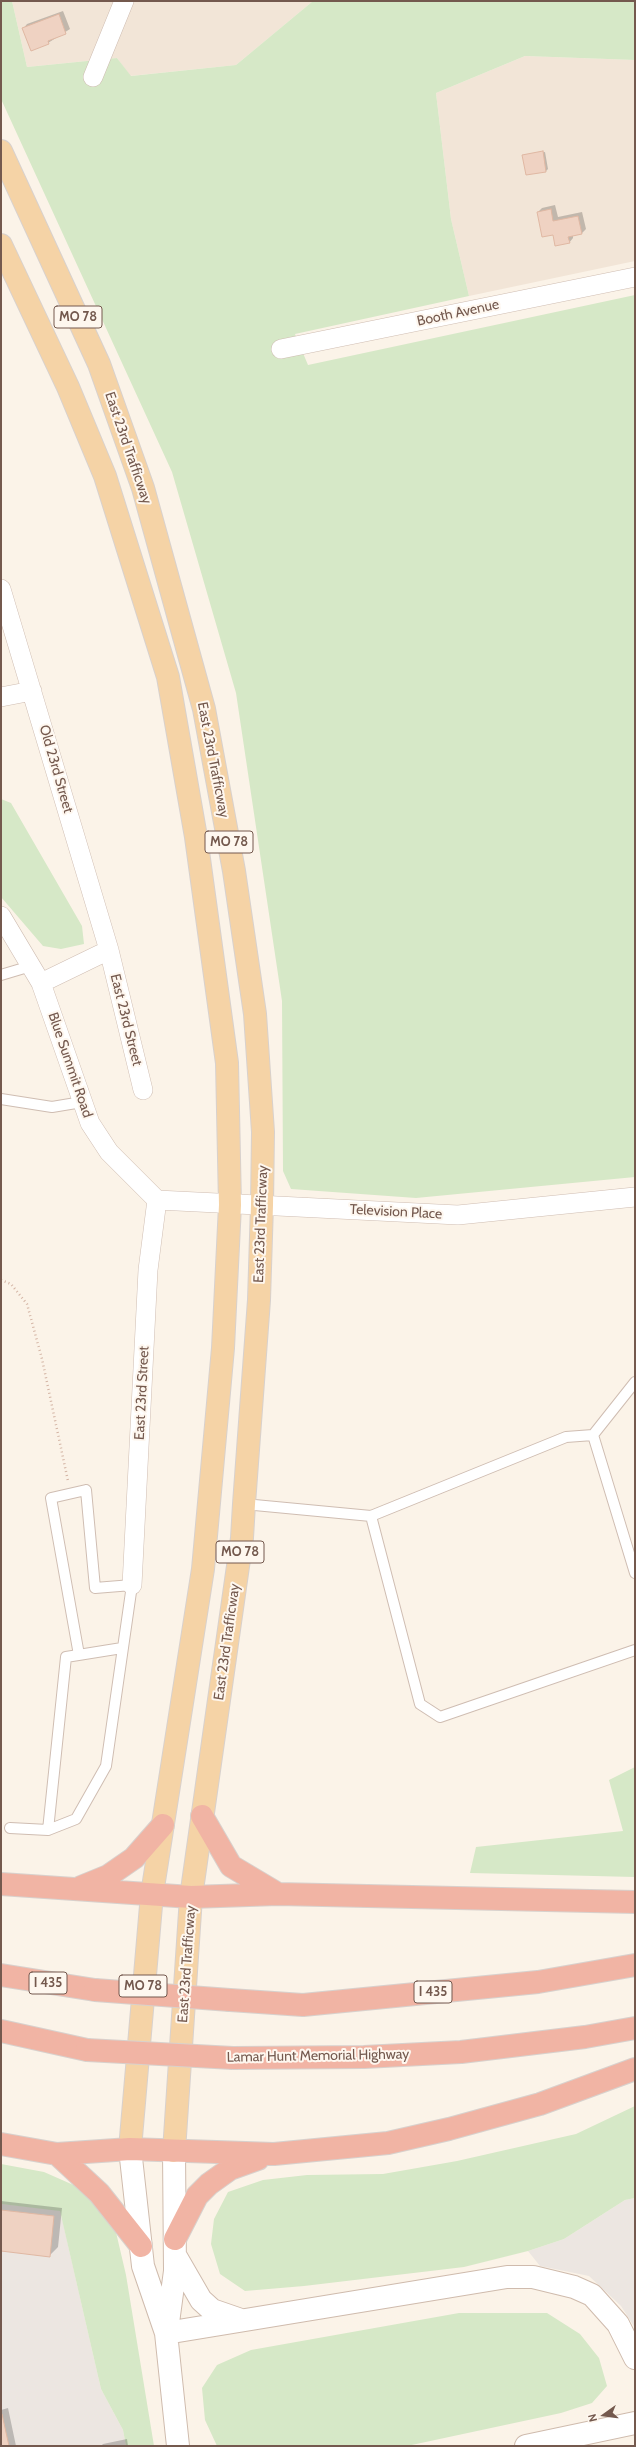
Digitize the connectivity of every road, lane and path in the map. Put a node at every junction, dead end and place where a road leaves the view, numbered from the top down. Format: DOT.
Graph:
graph roads {
  1 [pos="124,1"];
  2 [pos="93,77"];
  3 [pos="1,151"];
  4 [pos="1,245"];
  5 [pos="635,276"];
  6 [pos="281,349"];
  7 [pos="1,589"];
  8 [pos="32,691"];
  9 [pos="1,697"];
  10 [pos="1,916"];
  11 [pos="109,950"];
  12 [pos="31,966"];
  13 [pos="1,976"];
  14 [pos="41,983"];
  15 [pos="144,1090"];
  16 [pos="1,1099"];
  17 [pos="82,1102"];
  18 [pos="635,1197"];
  19 [pos="157,1200"];
  20 [pos="230,1205"];
  21 [pos="262,1205"];
  22 [pos="1,1280"];
  23 [pos="635,1382"];
  24 [pos="593,1435"];
  25 [pos="71,1493"];
  26 [pos="244,1504"];
  27 [pos="371,1516"];
  28 [pos="635,1573"];
  29 [pos="132,1586"];
  30 [pos="122,1648"];
  31 [pos="635,1650"];
  32 [pos="79,1654"];
  33 [pos="202,1816"];
  34 [pos="162,1824"];
  35 [pos="10,1828"];
  36 [pos="48,1830"];
  37 [pos="1,1884"];
  38 [pos="76,1889"];
  39 [pos="152,1894"];
  40 [pos="278,1894"];
  41 [pos="192,1897"];
  42 [pos="635,1902"];
  43 [pos="635,1965"];
  44 [pos="1,1976"];
  45 [pos="635,2028"];
  46 [pos="1,2031"];
  47 [pos="635,2069"];
  48 [pos="1,2144"];
  49 [pos="130,2149"];
  50 [pos="174,2151"];
  51 [pos="57,2154"];
  52 [pos="274,2154"];
  53 [pos="141,2246"];
  54 [pos="175,2247"];
  55 [pos="244,2321"];
  56 [pos="166,2333"];
  57 [pos="635,2358"];
  58 [pos="635,2423"];
  59 [pos="177,2441"];
  60 [pos="526,2446"];
  1 -- 2 [label="street"];
  3 -- 21 [label="main road, East 23rd Trafficway / MO 78"];
  4 -- 20 [label="main road, East 23rd Trafficway / MO 78"];
  5 -- 6 [label="street, Booth Avenue"];
  7 -- 8 [label="street, Old 23rd Street"];
  8 -- 9 [label="street"];
  8 -- 11 [label="street, Old 23rd Street"];
  10 -- 12 [label="street, Blue Summit Road"];
  11 -- 14 [label="street"];
  11 -- 15 [label="street, East 23rd Street"];
  12 -- 13 [label="lane"];
  12 -- 14 [label="street, Blue Summit Road"];
  14 -- 17 [label="street, Blue Summit Road"];
  16 -- 17 [label="lane"];
  17 -- 19 [label="street, Blue Summit Road"];
  18 -- 21 [label="street, Television Place"];
  19 -- 20 [label="street, Television Place"];
  19 -- 29 [label="street, East 23rd Street"];
  20 -- 21 [label="street, Television Place"];
  20 -- 34 [label="main road, East 23rd Trafficway / MO 78"];
  21 -- 26 [label="main road, East 23rd Trafficway / MO 78"];
  22 -- 25 [label="path"];
  23 -- 24 [label="lane"];
  24 -- 27 [label="lane"];
  24 -- 28 [label="lane"];
  25 -- 29 [label="lane"];
  25 -- 32 [label="lane"];
  26 -- 27 [label="lane"];
  26 -- 33 [label="main road, East 23rd Trafficway / MO 78"];
  27 -- 31 [label="lane"];
  29 -- 30 [label="lane"];
  30 -- 32 [label="lane"];
  30 -- 36 [label="lane"];
  32 -- 36 [label="lane"];
  33 -- 40 [label="highway"];
  33 -- 41 [label="main road, East 23rd Trafficway / MO 78"];
  34 -- 38 [label="highway"];
  34 -- 39 [label="main road, East 23rd Trafficway / MO 78"];
  35 -- 36 [label="lane"];
  37 -- 38 [label="highway"];
  38 -- 39 [label="highway"];
  39 -- 41 [label="highway"];
  39 -- 49 [label="main road, East 23rd Trafficway / MO 78"];
  40 -- 41 [label="highway"];
  40 -- 42 [label="highway"];
  41 -- 50 [label="main road, East 23rd Trafficway / MO 78"];
  43 -- 44 [label="highway, I 435, bridge"];
  45 -- 46 [label="highway, Lamar Hunt Memorial Highway, bridge"];
  47 -- 52 [label="highway"];
  48 -- 51 [label="highway"];
  49 -- 50 [label="highway"];
  49 -- 51 [label="highway"];
  49 -- 53 [label="main road, East 23rd Trafficway / MO 78"];
  50 -- 52 [label="highway"];
  50 -- 54 [label="main road, East 23rd Trafficway / MO 78"];
  51 -- 53 [label="highway"];
  52 -- 54 [label="highway"];
  53 -- 56 [label="main road, East 23rd Trafficway / MO 78"];
  54 -- 55 [label="main road"];
  54 -- 56 [label="main road, East 23rd Trafficway / MO 78"];
  55 -- 56 [label="main road"];
  55 -- 57 [label="main road"];
  56 -- 59 [label="main road, East 23rd Trafficway / MO 78"];
  58 -- 60 [label="main road"];
}
